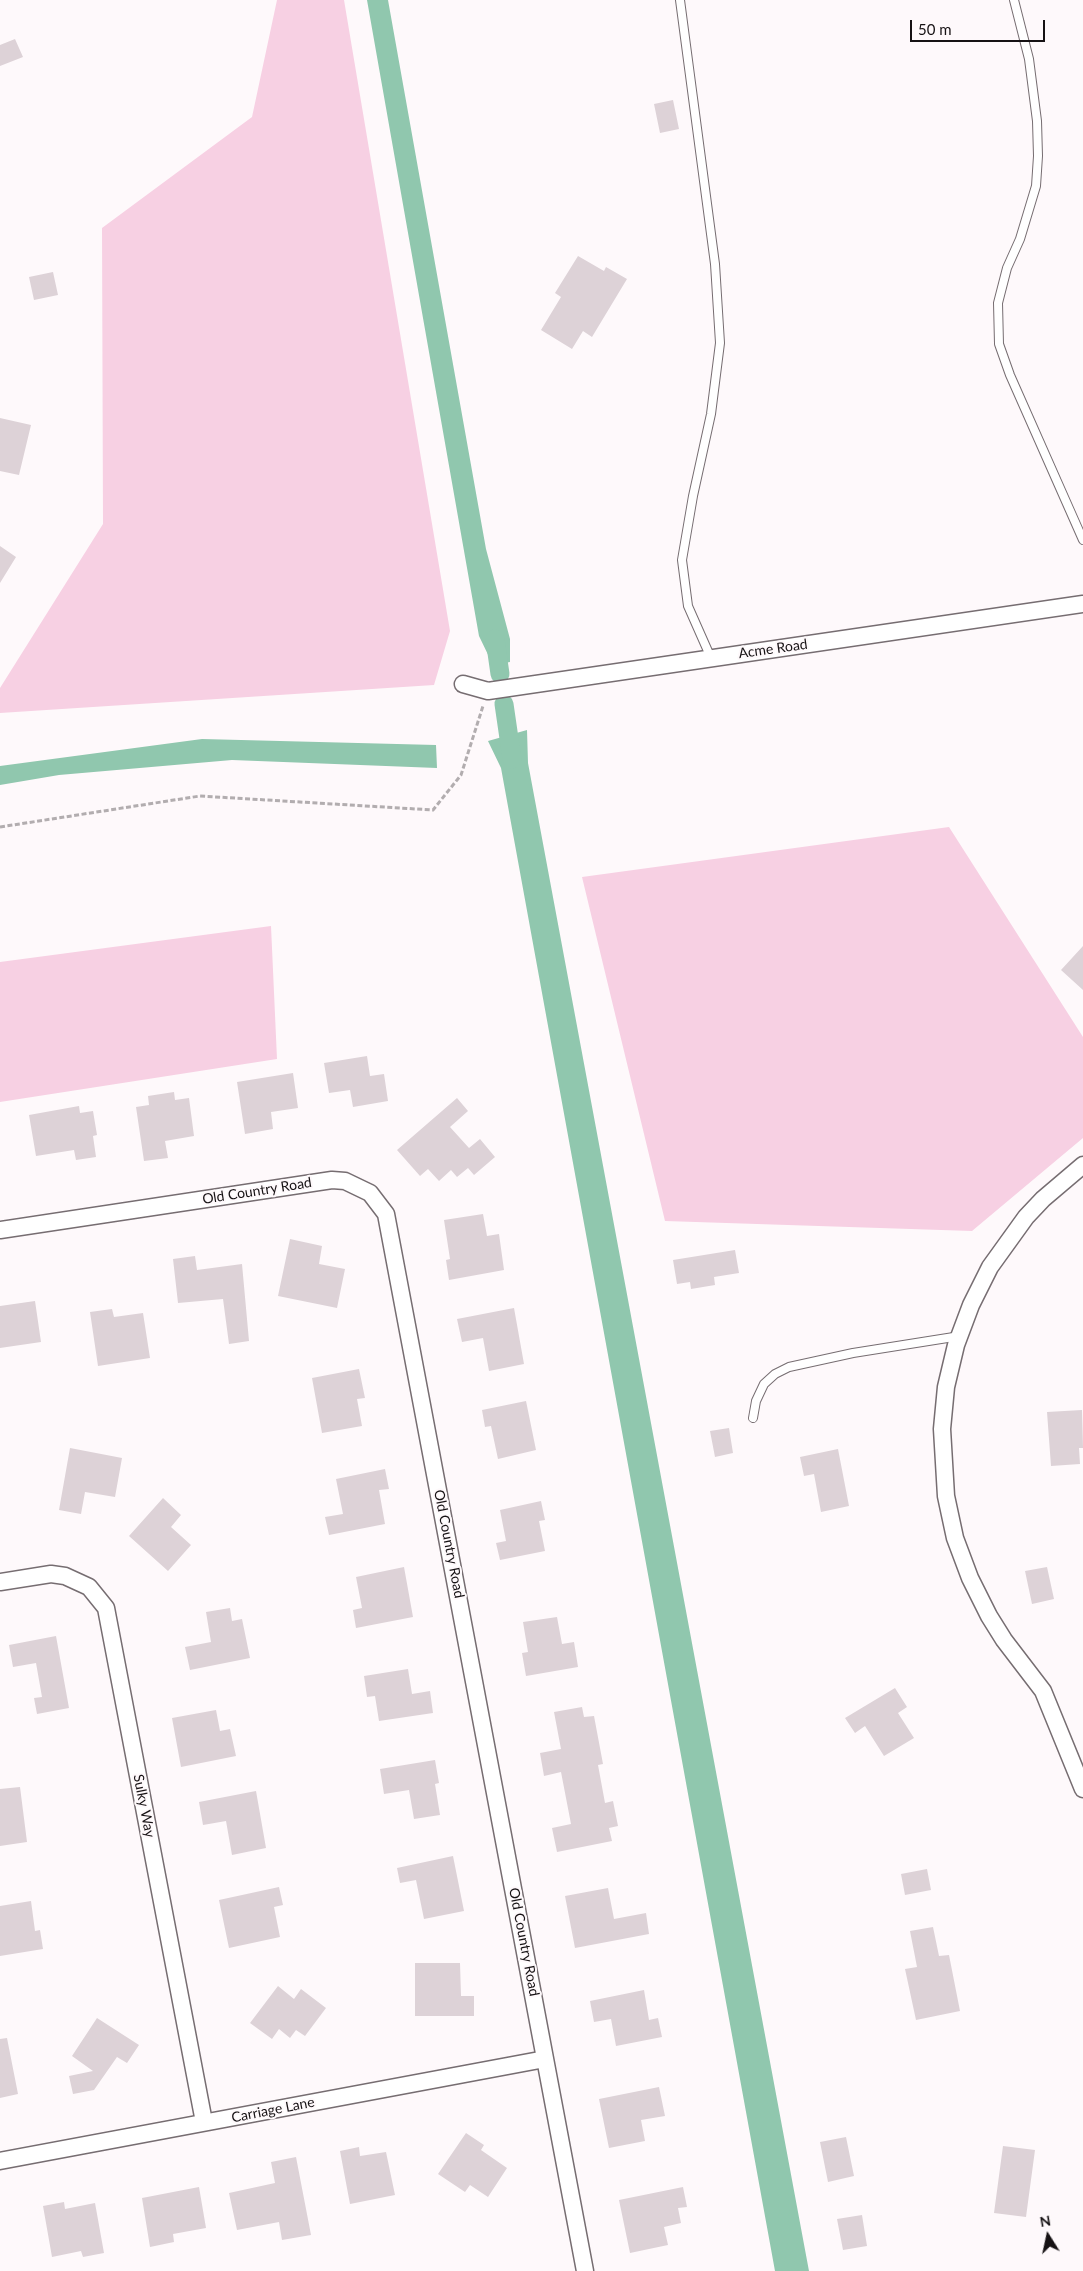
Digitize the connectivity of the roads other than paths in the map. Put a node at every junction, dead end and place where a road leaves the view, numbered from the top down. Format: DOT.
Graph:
graph roads {
  1 [pos="680,0"];
  2 [pos="1014,0"];
  3 [pos="1083,540"];
  4 [pos="1083,604"];
  5 [pos="711,658"];
  6 [pos="463,684"];
  7 [pos="1083,1166"];
  8 [pos="0,1230"];
  9 [pos="960,1336"];
  10 [pos="753,1418"];
  11 [pos="0,1582"];
  12 [pos="1083,1788"];
  13 [pos="546,2059"];
  14 [pos="204,2122"];
  15 [pos="0,2161"];
  16 [pos="585,2271"];
  1 -- 5 [label="lane"];
  2 -- 3 [label="lane"];
  4 -- 5 [label="street, Acme Road"];
  5 -- 6 [label="street, Acme Road"];
  7 -- 9 [label="street"];
  8 -- 13 [label="street, Old Country Road"];
  9 -- 10 [label="lane"];
  9 -- 12 [label="street"];
  11 -- 14 [label="street, Sulky Way"];
  13 -- 14 [label="street, Carriage Lane"];
  13 -- 16 [label="street, Old Country Road"];
  14 -- 15 [label="street, Carriage Lane"];
}
